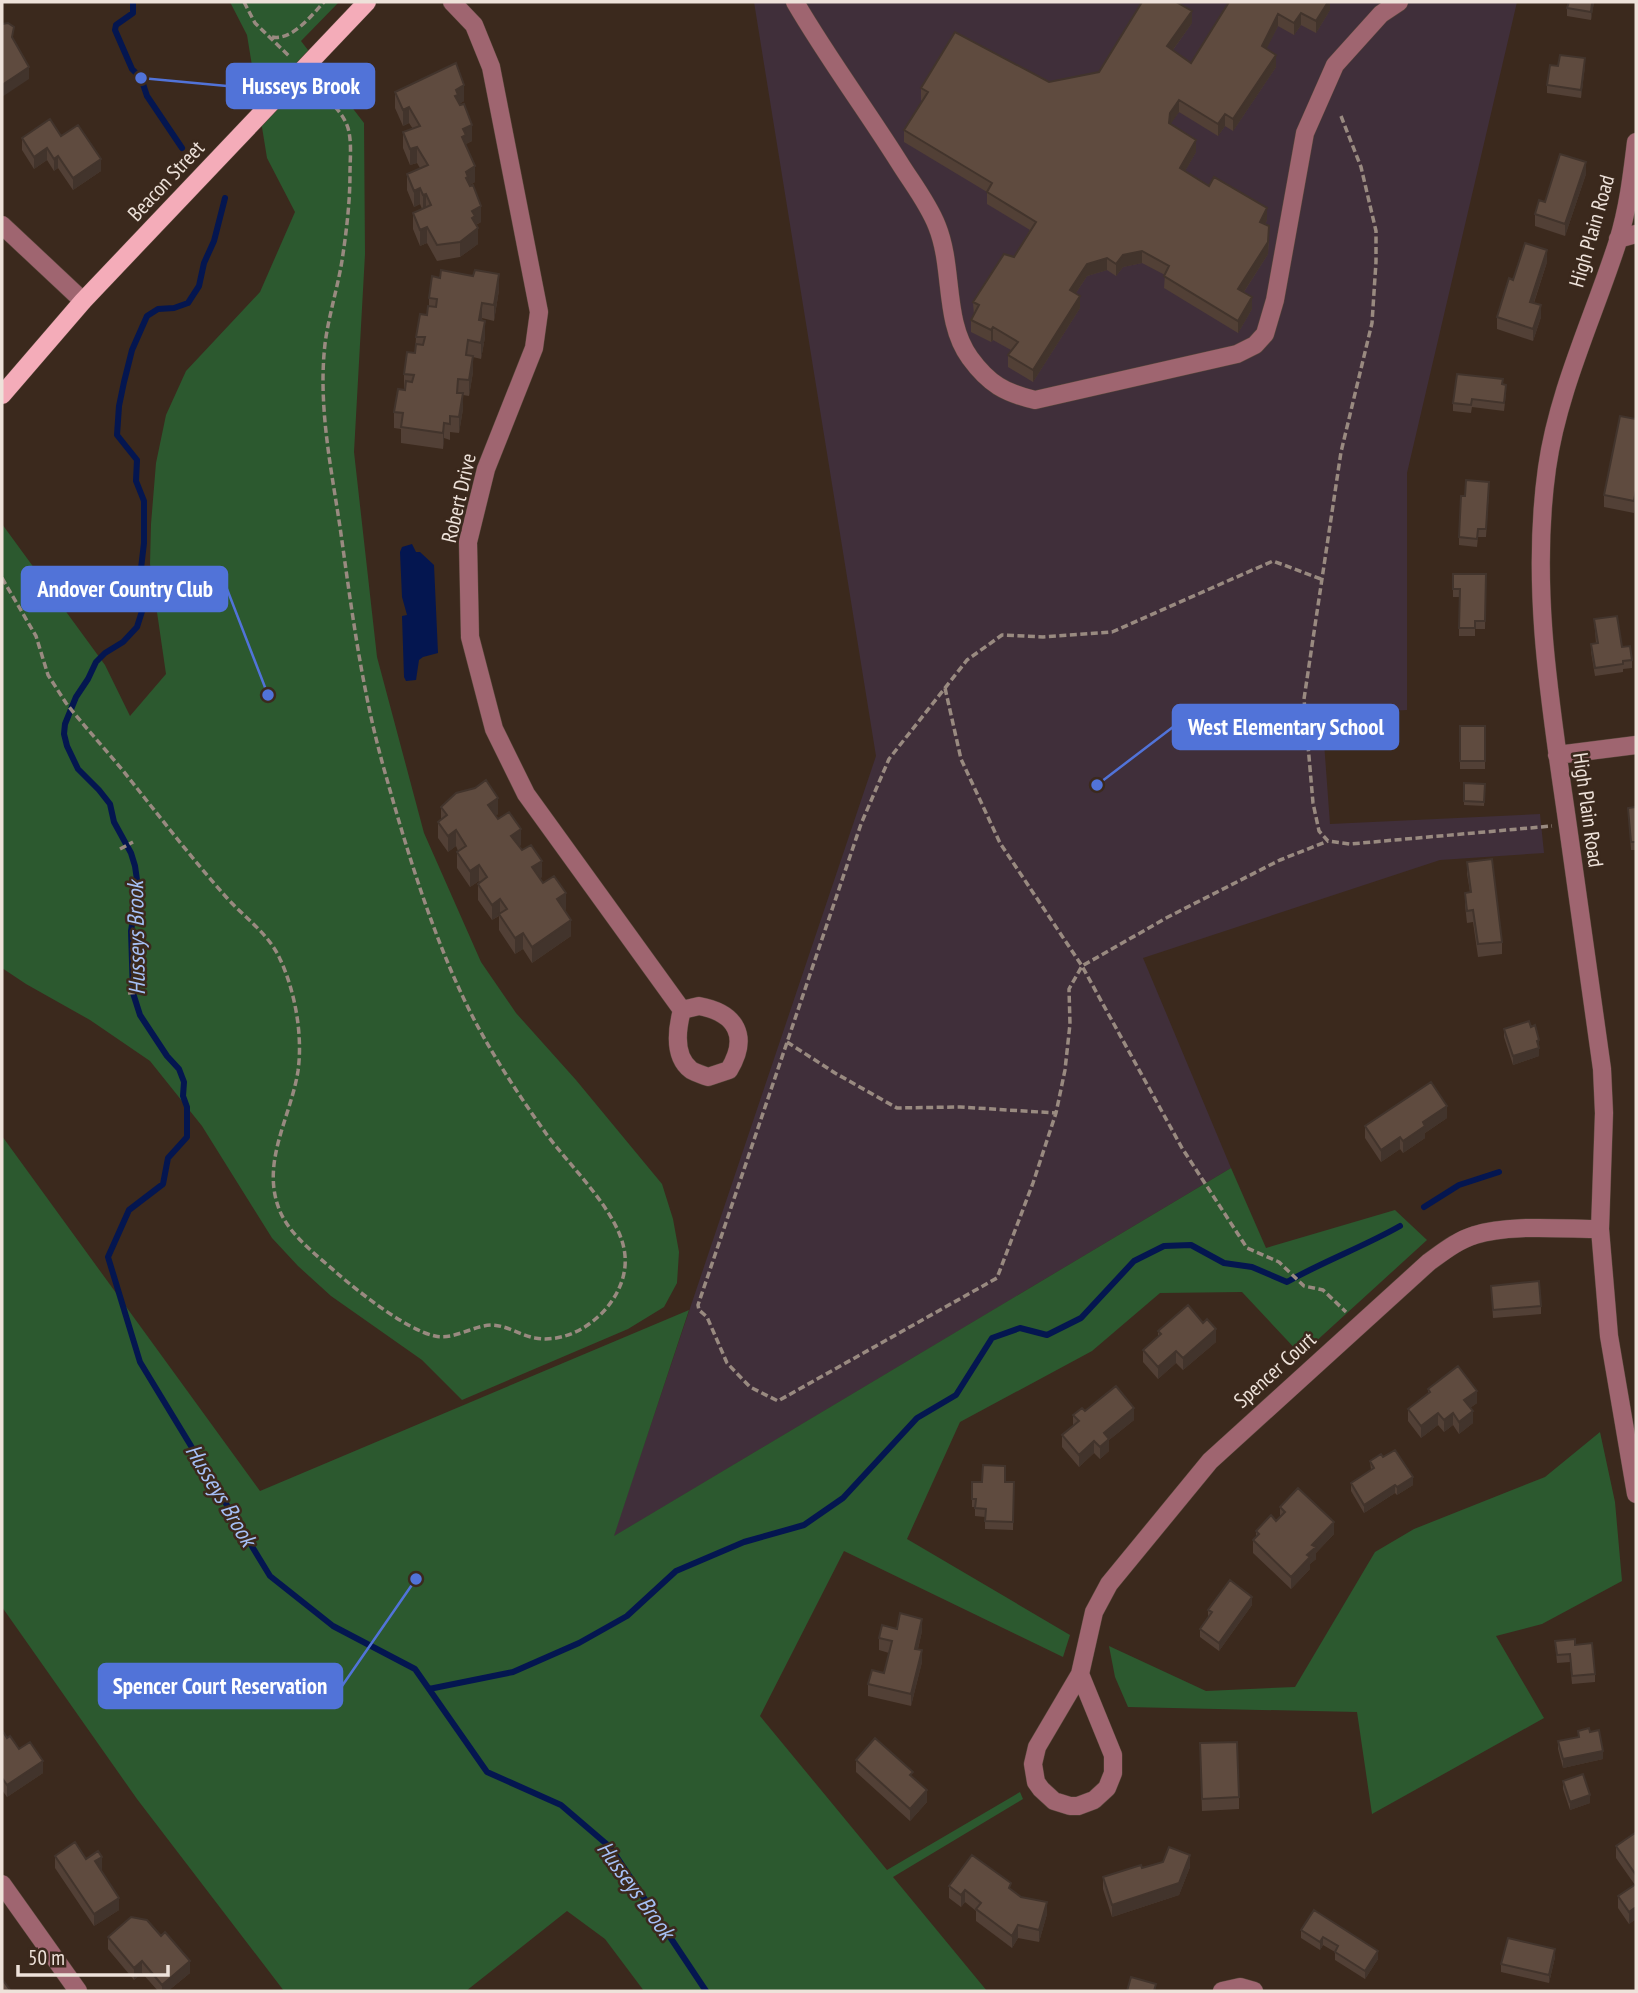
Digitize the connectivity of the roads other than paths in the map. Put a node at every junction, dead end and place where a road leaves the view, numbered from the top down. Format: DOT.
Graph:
graph roads {
  1 [pos="367,2"];
  2 [pos="452,2"];
  3 [pos="795,2"];
  4 [pos="1399,2"];
  5 [pos="1380,8"];
  6 [pos="1636,142"];
  7 [pos="2,225"];
  8 [pos="1636,234"];
  9 [pos="1618,239"];
  10 [pos="83,301"];
  11 [pos="2,395"];
  12 [pos="1636,745"];
  13 [pos="1557,755"];
  14 [pos="682,1010"];
  15 [pos="1600,1229"];
  16 [pos="1636,1494"];
  17 [pos="1080,1674"];
  18 [pos="2,1884"];
  19 [pos="78,1991"];
  20 [pos="1222,1991"];
  21 [pos="1254,1991"];
  1 -- 10 [label="main road, Beacon Street"];
  2 -- 14 [label="street, Robert Drive"];
  3 -- 5 [label="street"];
  4 -- 5 [label="street"];
  6 -- 9 [label="street, High Plain Road"];
  7 -- 10 [label="street"];
  8 -- 9 [label="street"];
  9 -- 13 [label="street, High Plain Road"];
  10 -- 11 [label="main road, Beacon Street"];
  12 -- 13 [label="street"];
  13 -- 15 [label="street, High Plain Road"];
  15 -- 16 [label="street, High Plain Road"];
  15 -- 17 [label="street, Spencer Court"];
  17 -- 17 [label="street, Spencer Court"];
  18 -- 19 [label="street"];
  20 -- 21 [label="street"];
}
